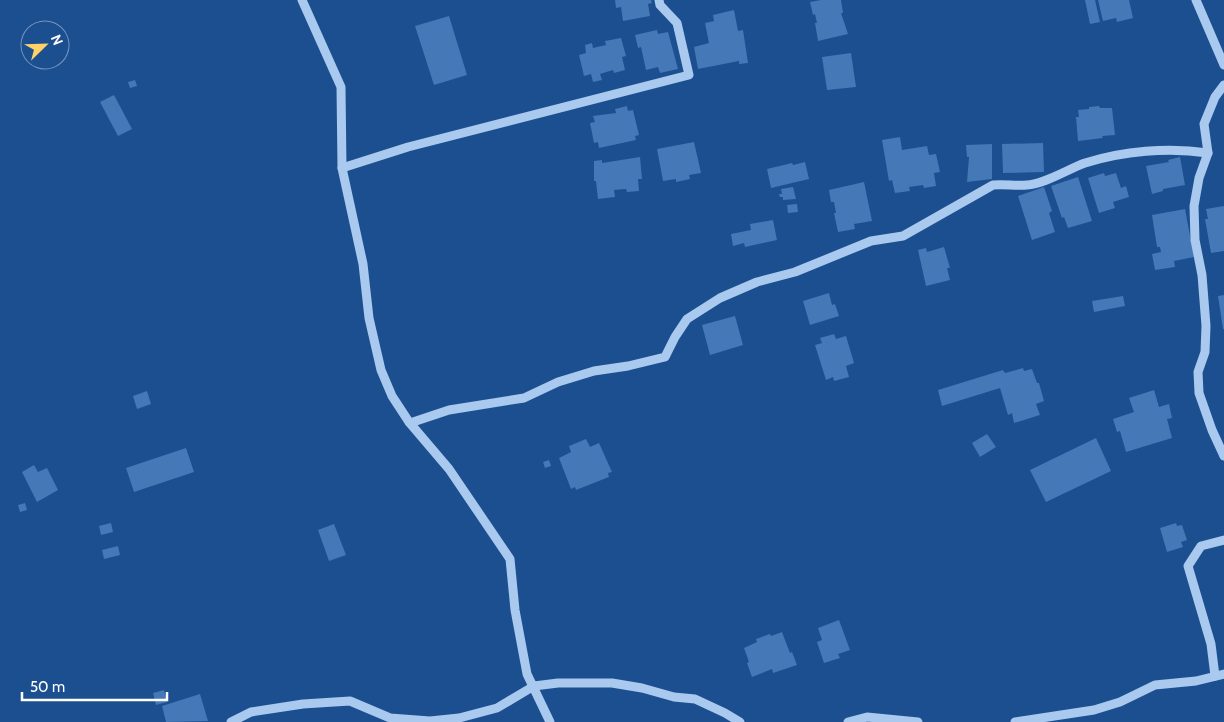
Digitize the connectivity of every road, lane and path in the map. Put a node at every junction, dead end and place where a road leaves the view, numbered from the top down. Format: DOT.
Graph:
graph roads {
  1 [pos="302,0"];
  2 [pos="659,0"];
  3 [pos="1196,0"];
  4 [pos="1224,65"];
  5 [pos="1224,85"];
  6 [pos="1208,153"];
  7 [pos="342,168"];
  8 [pos="410,423"];
  9 [pos="1224,456"];
  10 [pos="1224,540"];
  11 [pos="1220,675"];
  12 [pos="534,686"];
  13 [pos="231,722"];
  14 [pos="550,722"];
  15 [pos="740,722"];
  16 [pos="848,722"];
  17 [pos="918,722"];
  18 [pos="1015,722"];
  1 -- 7 [label="street"];
  2 -- 7 [label="street"];
  3 -- 4 [label="street"];
  5 -- 6 [label="street"];
  6 -- 8 [label="street"];
  6 -- 9 [label="street"];
  7 -- 8 [label="street"];
  8 -- 12 [label="street"];
  10 -- 11 [label="street"];
  11 -- 18 [label="street"];
  12 -- 13 [label="street"];
  12 -- 14 [label="street"];
  12 -- 15 [label="street"];
  16 -- 17 [label="street"];
}
